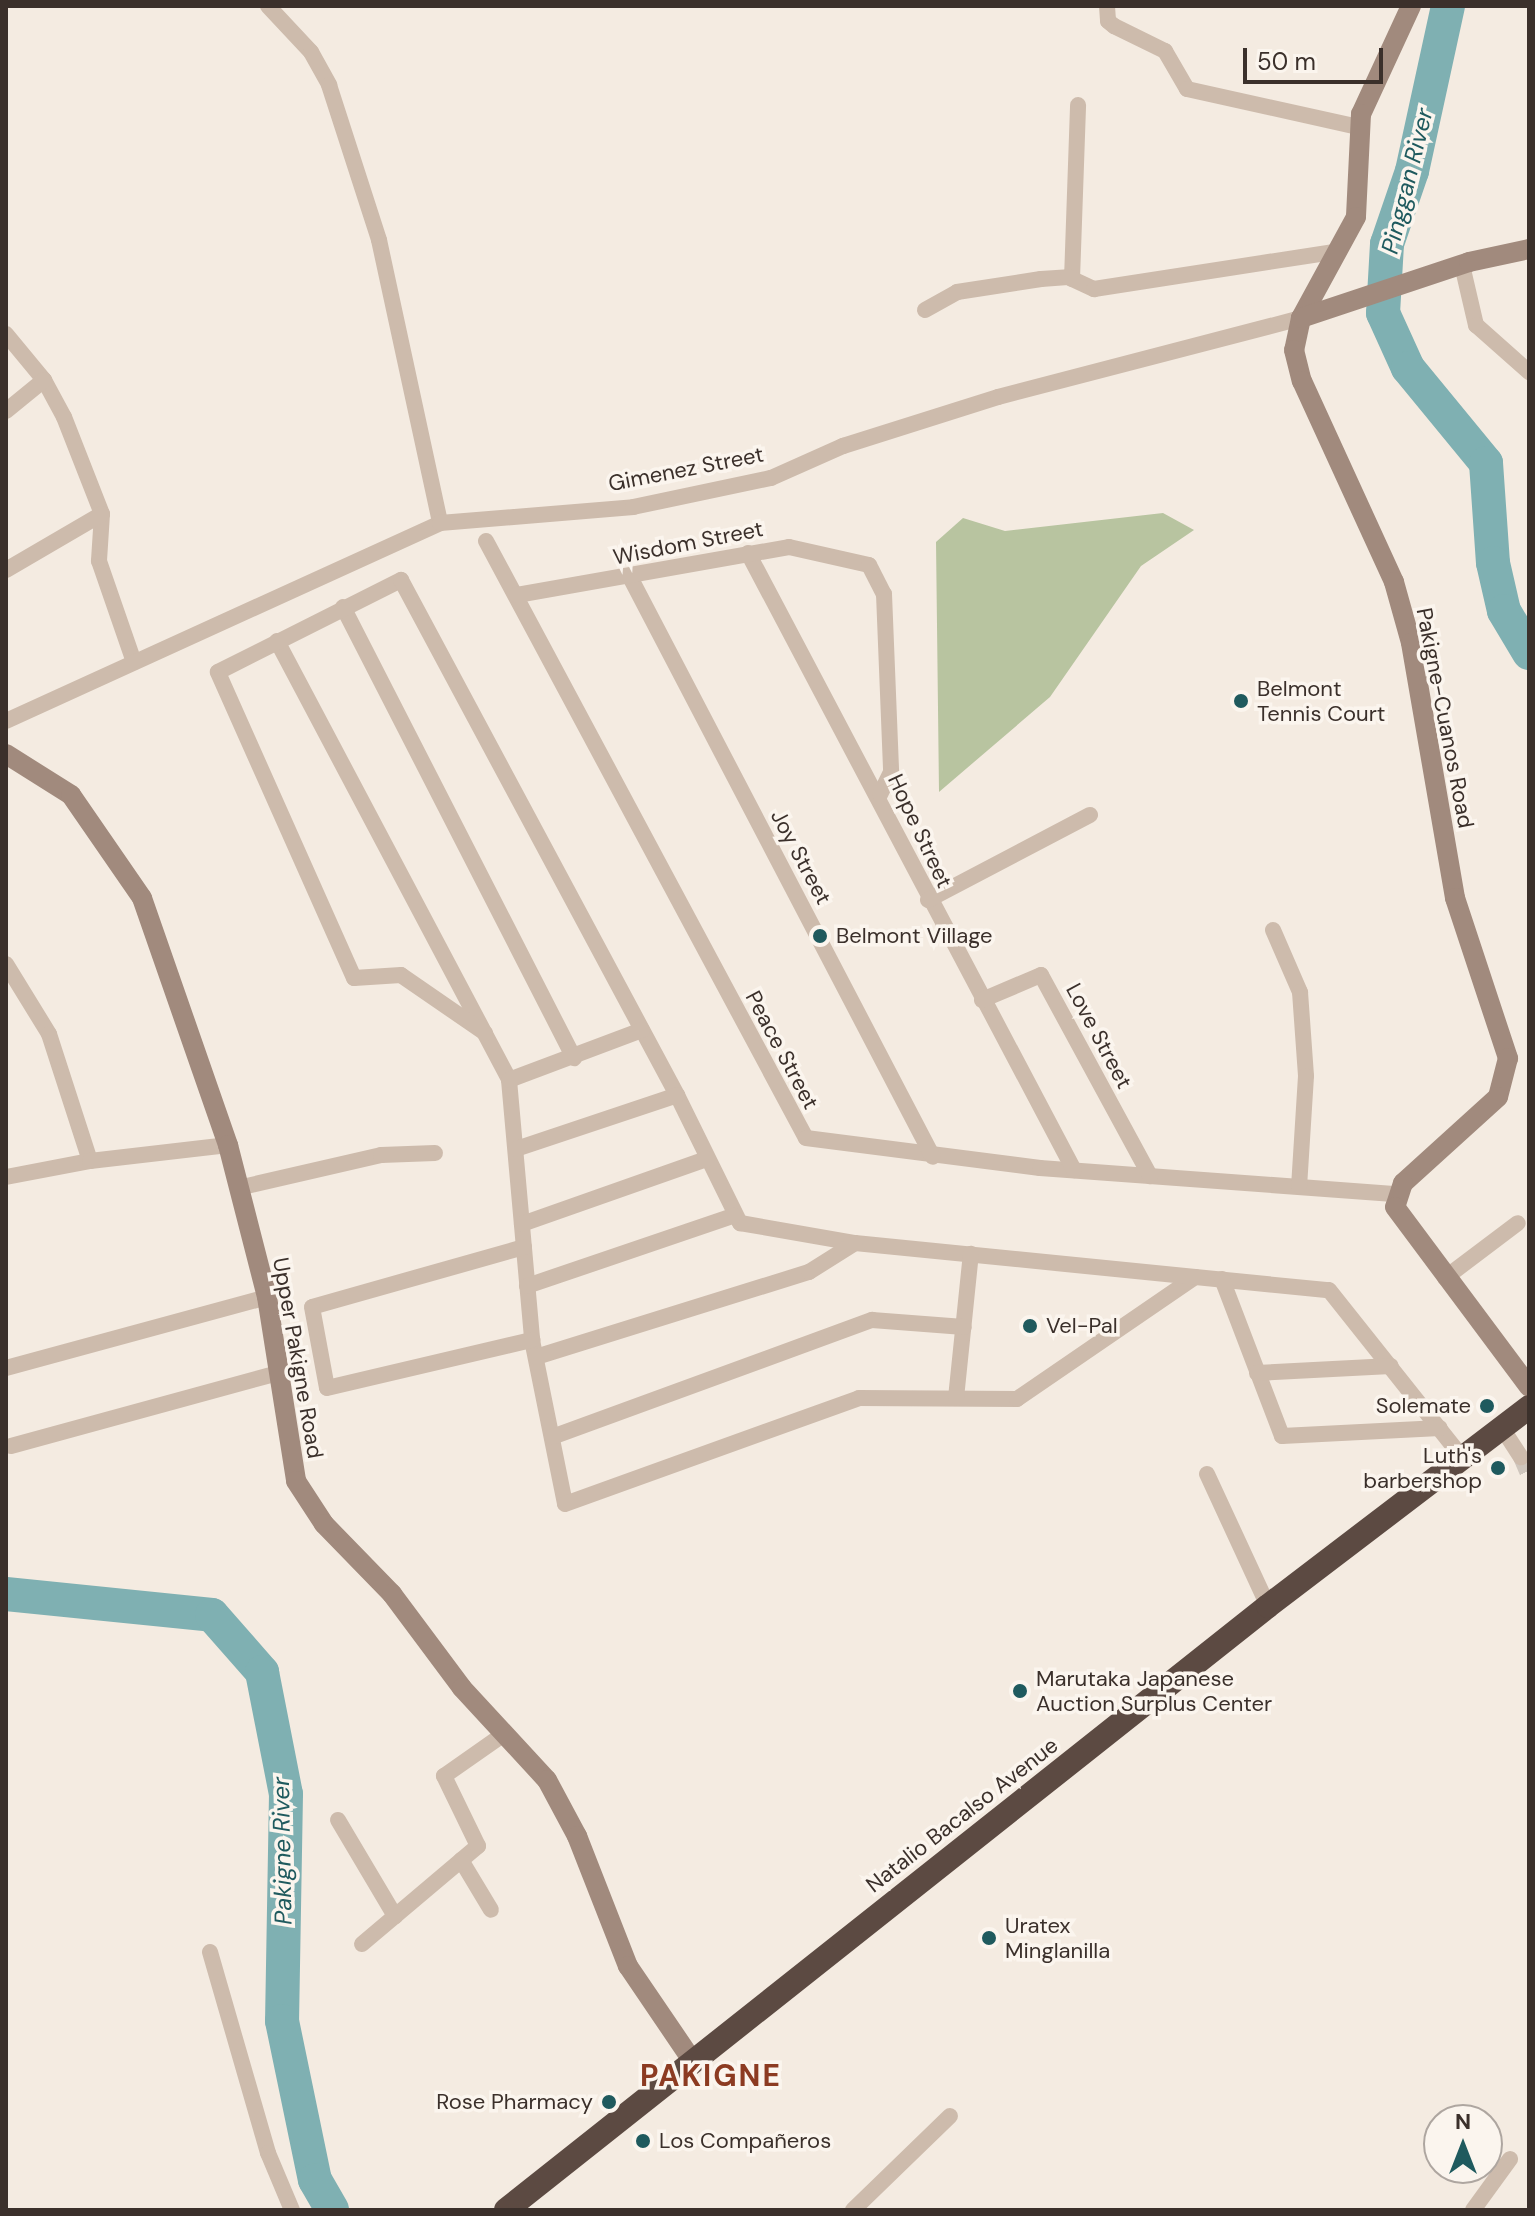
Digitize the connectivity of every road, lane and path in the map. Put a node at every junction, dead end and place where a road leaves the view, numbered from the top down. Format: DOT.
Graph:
graph roads {
  1 [pos="268,6"];
  2 [pos="1107,6"];
  3 [pos="1411,6"];
  4 [pos="1078,105"];
  5 [pos="1359,127"];
  6 [pos="1529,249"];
  7 [pos="1339,251"];
  8 [pos="1462,265"];
  9 [pos="1072,279"];
  10 [pos="925,310"];
  11 [pos="1301,318"];
  12 [pos="6,334"];
  13 [pos="1529,372"];
  14 [pos="44,380"];
  15 [pos="6,411"];
  16 [pos="102,514"];
  17 [pos="440,523"];
  18 [pos="486,541"];
  19 [pos="748,553"];
  20 [pos="6,570"];
  21 [pos="630,577"];
  22 [pos="517,595"];
  23 [pos="343,607"];
  24 [pos="277,641"];
  25 [pos="134,662"];
  26 [pos="6,721"];
  27 [pos="6,754"];
  28 [pos="880,795"];
  29 [pos="1090,815"];
  30 [pos="928,900"];
  31 [pos="1273,930"];
  32 [pos="6,964"];
  33 [pos="982,1000"];
  34 [pos="642,1030"];
  35 [pos="485,1033"];
  36 [pos="574,1058"];
  37 [pos="509,1080"];
  38 [pos="677,1095"];
  39 [pos="228,1145"];
  40 [pos="516,1149"];
  41 [pos="435,1153"];
  42 [pos="933,1157"];
  43 [pos="707,1159"];
  44 [pos="90,1161"];
  45 [pos="1074,1170"];
  46 [pos="1150,1176"];
  47 [pos="6,1177"];
  48 [pos="1299,1186"];
  49 [pos="238,1188"];
  50 [pos="1397,1194"];
  51 [pos="733,1216"];
  52 [pos="1518,1223"];
  53 [pos="522,1224"];
  54 [pos="855,1243"];
  55 [pos="524,1247"];
  56 [pos="971,1254"];
  57 [pos="1195,1277"];
  58 [pos="1445,1278"];
  59 [pos="1222,1279"];
  60 [pos="527,1286"];
  61 [pos="267,1297"];
  62 [pos="964,1327"];
  63 [pos="532,1340"];
  64 [pos="536,1357"];
  65 [pos="1391,1366"];
  66 [pos="6,1368"];
  67 [pos="277,1373"];
  68 [pos="1257,1373"];
  69 [pos="1529,1387"];
  70 [pos="956,1398"];
  71 [pos="1529,1407"];
  72 [pos="1440,1428"];
  73 [pos="1502,1428"];
  74 [pos="552,1437"];
  75 [pos="11,1446"];
  76 [pos="1462,1457"];
  77 [pos="1521,1457"];
  78 [pos="1207,1474"];
  79 [pos="1268,1606"];
  80 [pos="504,1734"];
  81 [pos="338,1820"];
  82 [pos="461,1860"];
  83 [pos="491,1910"];
  84 [pos="395,1916"];
  85 [pos="362,1944"];
  86 [pos="210,1952"];
  87 [pos="692,2060"];
  88 [pos="950,2116"];
  89 [pos="1510,2159"];
  90 [pos="292,2210"];
  91 [pos="506,2210"];
  92 [pos="853,2210"];
  93 [pos="1473,2210"];
  1 -- 17 [label="street"];
  2 -- 5 [label="street"];
  3 -- 5 [label="street, Pakigne-Cuanos Road"];
  4 -- 9 [label="street"];
  5 -- 7 [label="street, Pakigne-Cuanos Road"];
  6 -- 8 [label="street, Gimenez Street"];
  7 -- 9 [label="street"];
  7 -- 11 [label="street, Pakigne-Cuanos Road"];
  8 -- 11 [label="street, Gimenez Street"];
  8 -- 13 [label="street"];
  9 -- 10 [label="street"];
  11 -- 17 [label="street, Gimenez Street"];
  11 -- 50 [label="street, Pakigne-Cuanos Road"];
  12 -- 14 [label="street"];
  14 -- 15 [label="street"];
  14 -- 16 [label="street"];
  16 -- 20 [label="street"];
  16 -- 25 [label="street"];
  17 -- 25 [label="street, Gimenez Street"];
  18 -- 22 [label="street, Peace Street"];
  19 -- 21 [label="street, Wisdom Street"];
  19 -- 28 [label="street, Hope Street"];
  19 -- 28 [label="street, Wisdom Street"];
  21 -- 22 [label="street, Wisdom Street"];
  21 -- 42 [label="street, Joy Street"];
  22 -- 42 [label="street, Peace Street"];
  23 -- 24 [label="street"];
  23 -- 34 [label="street"];
  23 -- 36 [label="street"];
  24 -- 35 [label="street"];
  24 -- 35 [label="street"];
  25 -- 26 [label="street, Gimenez Street"];
  27 -- 39 [label="street, Upper Pakigne Road"];
  28 -- 30 [label="street, Hope Street"];
  29 -- 30 [label="street"];
  30 -- 33 [label="street, Hope Street"];
  31 -- 48 [label="street"];
  32 -- 44 [label="street"];
  33 -- 45 [label="street, Hope Street"];
  33 -- 46 [label="street, Love Street"];
  34 -- 36 [label="street"];
  34 -- 38 [label="street"];
  35 -- 37 [label="street"];
  36 -- 37 [label="street"];
  37 -- 40 [label="street"];
  38 -- 40 [label="street"];
  38 -- 43 [label="street"];
  39 -- 44 [label="street"];
  39 -- 49 [label="street, Upper Pakigne Road"];
  40 -- 53 [label="street"];
  41 -- 49 [label="street"];
  42 -- 45 [label="street, Peace Street"];
  43 -- 51 [label="street"];
  43 -- 53 [label="street"];
  44 -- 47 [label="street"];
  45 -- 46 [label="street, Peace Street"];
  46 -- 48 [label="street, Peace Street"];
  48 -- 50 [label="street, Peace Street"];
  49 -- 61 [label="street, Upper Pakigne Road"];
  50 -- 58 [label="street"];
  51 -- 54 [label="street"];
  51 -- 60 [label="street"];
  52 -- 58 [label="street"];
  53 -- 55 [label="street"];
  54 -- 56 [label="street"];
  54 -- 64 [label="street"];
  55 -- 60 [label="street"];
  55 -- 63 [label="street"];
  56 -- 57 [label="street"];
  56 -- 62 [label="street"];
  57 -- 59 [label="street"];
  57 -- 70 [label="street"];
  58 -- 69 [label="street"];
  59 -- 65 [label="street"];
  59 -- 68 [label="street"];
  60 -- 63 [label="street"];
  61 -- 66 [label="street"];
  61 -- 67 [label="street, Upper Pakigne Road"];
  62 -- 70 [label="street"];
  62 -- 74 [label="street"];
  63 -- 64 [label="street"];
  64 -- 74 [label="street"];
  65 -- 68 [label="street"];
  65 -- 72 [label="street"];
  67 -- 75 [label="street"];
  67 -- 80 [label="street, Upper Pakigne Road"];
  68 -- 72 [label="street"];
  70 -- 74 [label="street"];
  71 -- 73 [label="highway, Natalio Bacalso Avenue"];
  72 -- 76 [label="street"];
  73 -- 76 [label="highway, Natalio Bacalso Avenue"];
  73 -- 77 [label="street"];
  76 -- 79 [label="highway, Natalio Bacalso Avenue"];
  78 -- 79 [label="street"];
  79 -- 87 [label="highway, Natalio Bacalso Avenue"];
  80 -- 82 [label="street"];
  80 -- 87 [label="street, Upper Pakigne Road"];
  81 -- 84 [label="street"];
  82 -- 83 [label="street"];
  82 -- 84 [label="street"];
  84 -- 85 [label="street"];
  86 -- 90 [label="street"];
  87 -- 91 [label="highway, Natalio Bacalso Avenue"];
  88 -- 92 [label="street"];
  89 -- 93 [label="street"];
}
